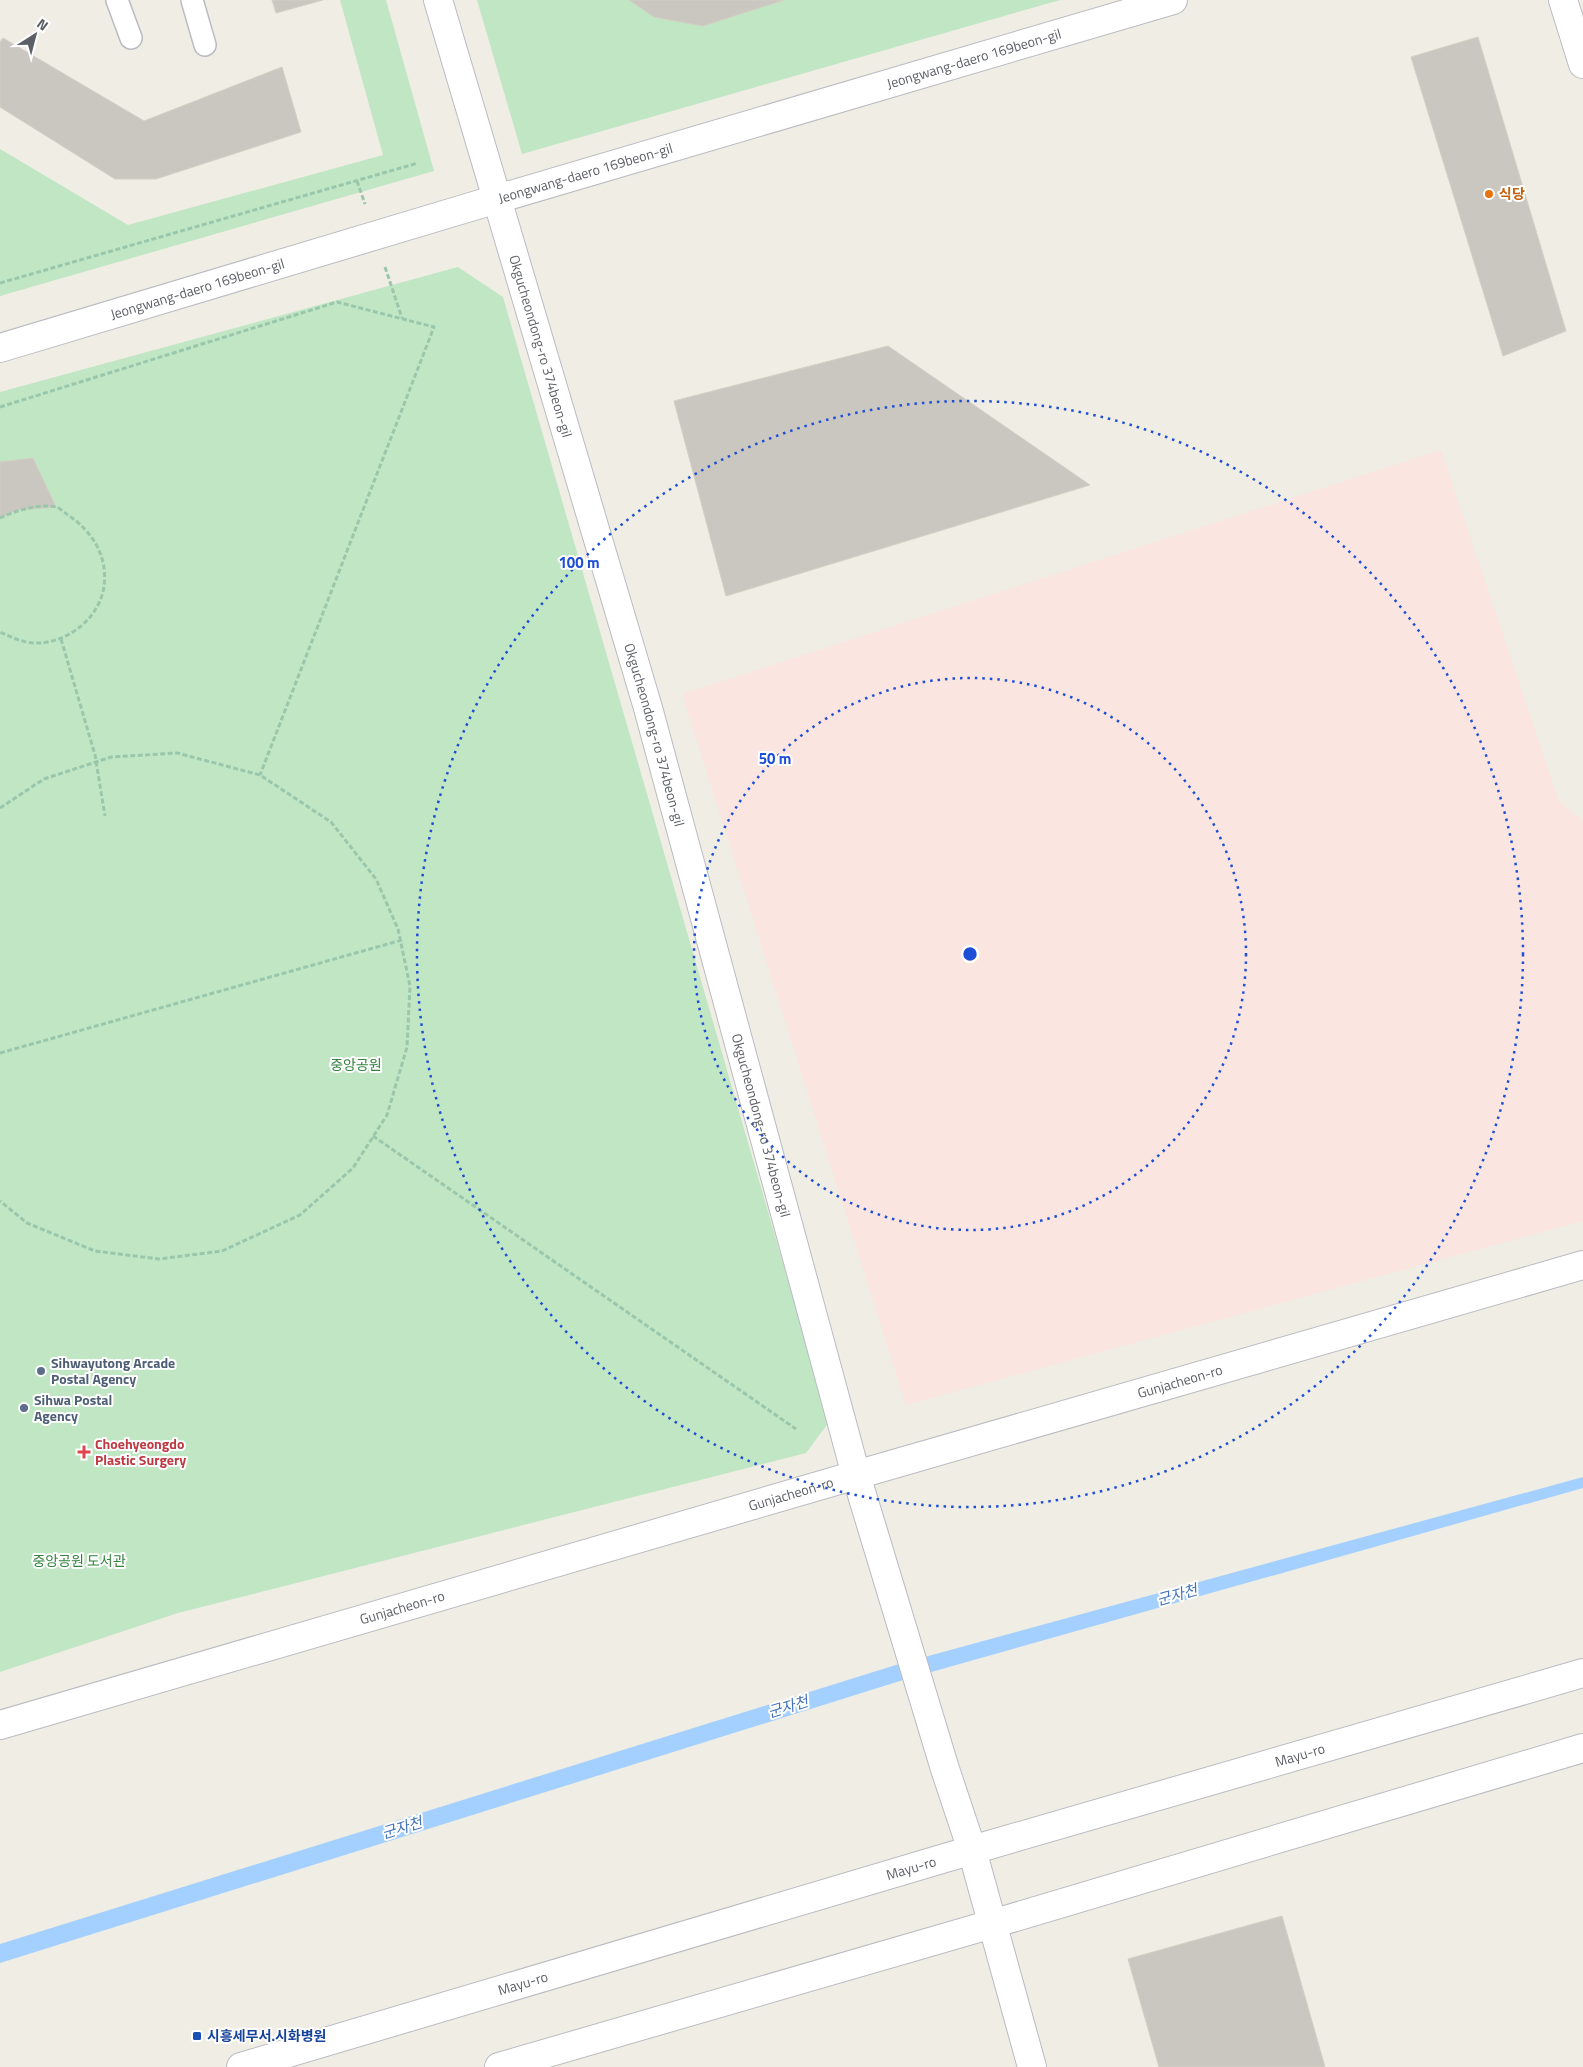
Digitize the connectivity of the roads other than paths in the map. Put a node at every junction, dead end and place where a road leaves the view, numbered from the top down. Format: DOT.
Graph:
graph roads {
  1 [pos="117,0"];
  2 [pos="192,0"];
  3 [pos="438,0"];
  4 [pos="1173,0"];
  5 [pos="1563,0"];
  6 [pos="131,38"];
  7 [pos="205,45"];
  8 [pos="1583,64"];
  9 [pos="497,199"];
  10 [pos="0,348"];
  11 [pos="1583,1265"];
  12 [pos="856,1475"];
  13 [pos="1583,1673"];
  14 [pos="0,1725"];
  15 [pos="1583,1748"];
  16 [pos="972,1850"];
  17 [pos="992,1924"];
  18 [pos="241,2067"];
  19 [pos="499,2067"];
  20 [pos="1032,2067"];
  1 -- 6 [label="lane"];
  2 -- 7 [label="lane"];
  3 -- 9 [label="street, Okgucheondong-ro 374beon-gil"];
  4 -- 9 [label="street, Jeongwang-daero 169beon-gil"];
  5 -- 8 [label="street"];
  9 -- 10 [label="street, Jeongwang-daero 169beon-gil"];
  9 -- 12 [label="street, Okgucheondong-ro 374beon-gil"];
  11 -- 12 [label="street, Gunjacheon-ro"];
  12 -- 14 [label="street, Gunjacheon-ro"];
  12 -- 16 [label="street, Okgucheondong-ro 374beon-gil"];
  13 -- 16 [label="street, Mayu-ro"];
  15 -- 17 [label="street"];
  16 -- 17 [label="street, Okgucheondong-ro 374beon-gil"];
  16 -- 18 [label="street, Mayu-ro"];
  17 -- 19 [label="street"];
  17 -- 20 [label="street, Okgucheondong-ro 374beon-gil"];
}
